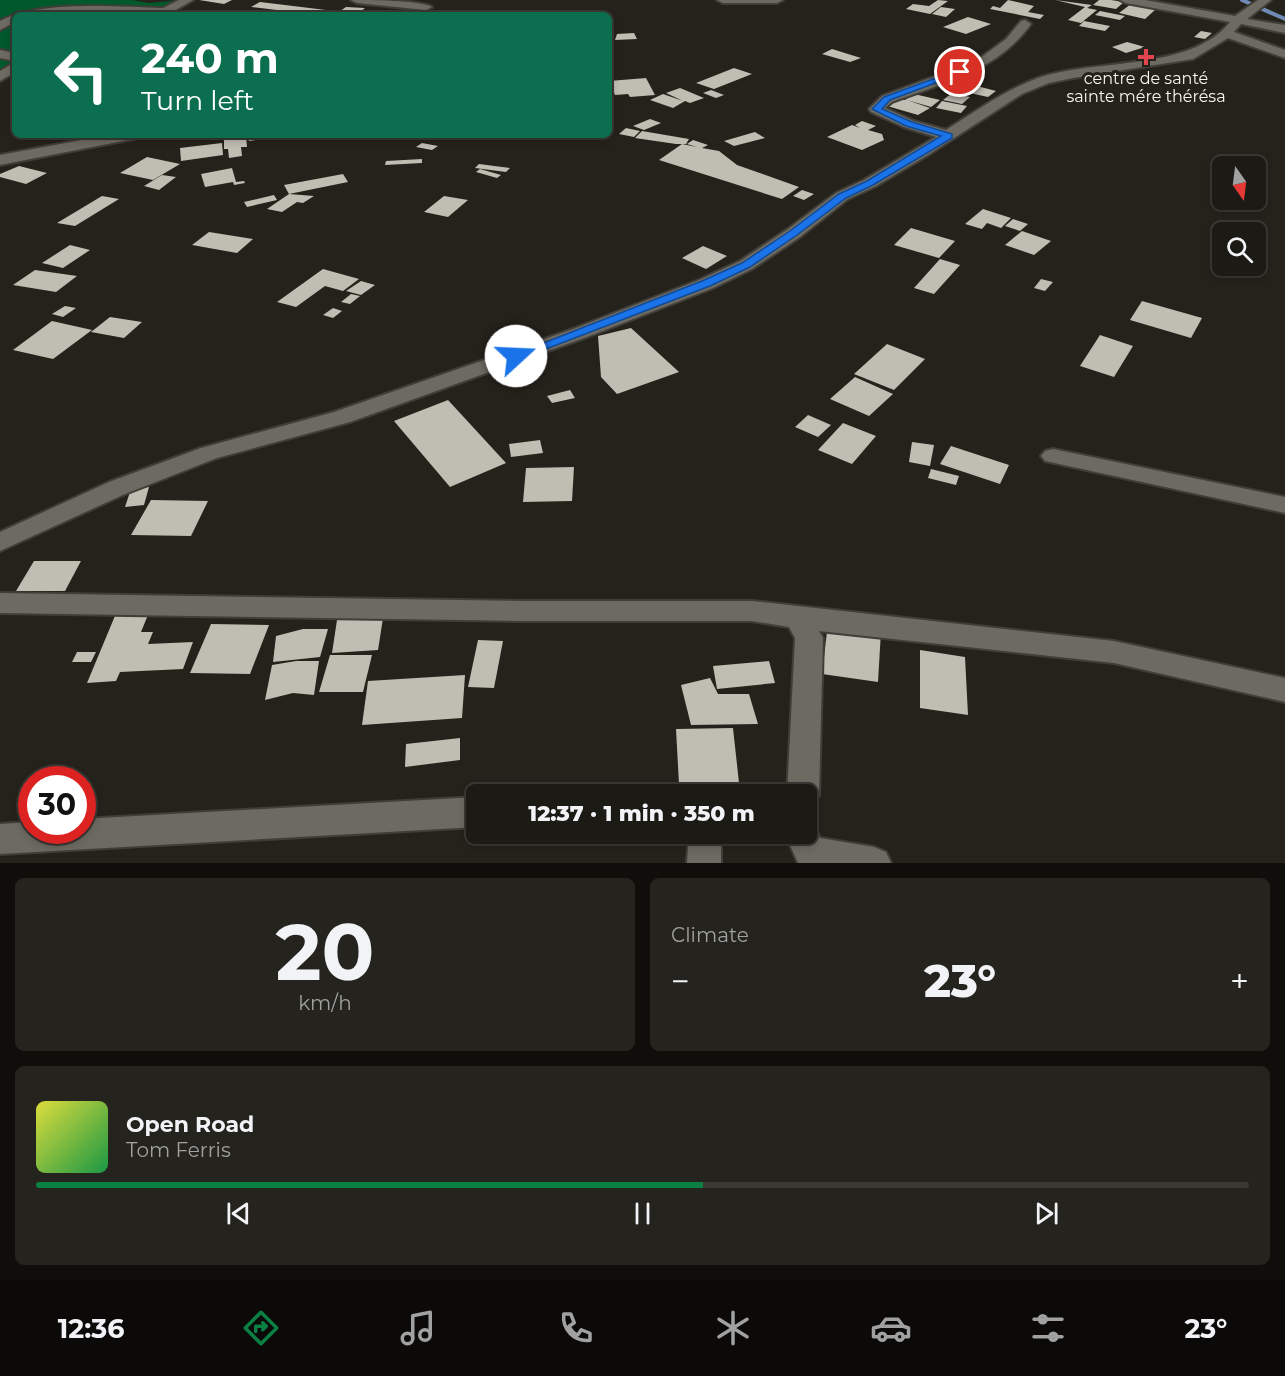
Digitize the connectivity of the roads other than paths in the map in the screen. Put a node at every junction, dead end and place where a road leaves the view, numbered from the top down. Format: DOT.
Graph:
graph roads {
  1 [pos="187,0"];
  2 [pos="357,0"];
  3 [pos="438,0"];
  4 [pos="723,0"];
  5 [pos="777,0"];
  6 [pos="1126,0"];
  7 [pos="1265,0"];
  8 [pos="426,7"];
  9 [pos="0,10"];
  10 [pos="16,12"];
  11 [pos="30,12"];
  12 [pos="165,12"];
  13 [pos="165,12"];
  14 [pos="418,12"];
  15 [pos="1025,24"];
  16 [pos="1232,27"];
  17 [pos="1285,29"];
  18 [pos="1285,54"];
  19 [pos="949,136"];
  20 [pos="117,138"];
  21 [pos="0,160"];
  22 [pos="1053,456"];
  23 [pos="1285,505"];
  24 [pos="0,542"];
  25 [pos="0,603"];
  26 [pos="798,618"];
  27 [pos="1285,690"];
  28 [pos="803,784"];
  29 [pos="466,813"];
  30 [pos="0,839"];
  31 [pos="705,844"];
  32 [pos="806,844"];
  33 [pos="704,863"];
  34 [pos="874,863"];
  1 -- 13 [label="street"];
  2 -- 8 [label="street"];
  3 -- 8 [label="street"];
  4 -- 5 [label="street"];
  6 -- 16 [label="street"];
  7 -- 16 [label="street"];
  8 -- 14 [label="street"];
  9 -- 10 [label="street"];
  11 -- 12 [label="street"];
  15 -- 19 [label="street"];
  16 -- 17 [label="street"];
  16 -- 18 [label="street"];
  16 -- 19 [label="street"];
  19 -- 24 [label="street"];
  20 -- 21 [label="street"];
  22 -- 23 [label="street"];
  25 -- 26 [label="street"];
  26 -- 27 [label="street"];
  26 -- 28 [label="street"];
  29 -- 30 [label="street"];
  31 -- 33 [label="street"];
  32 -- 34 [label="street"];
}
